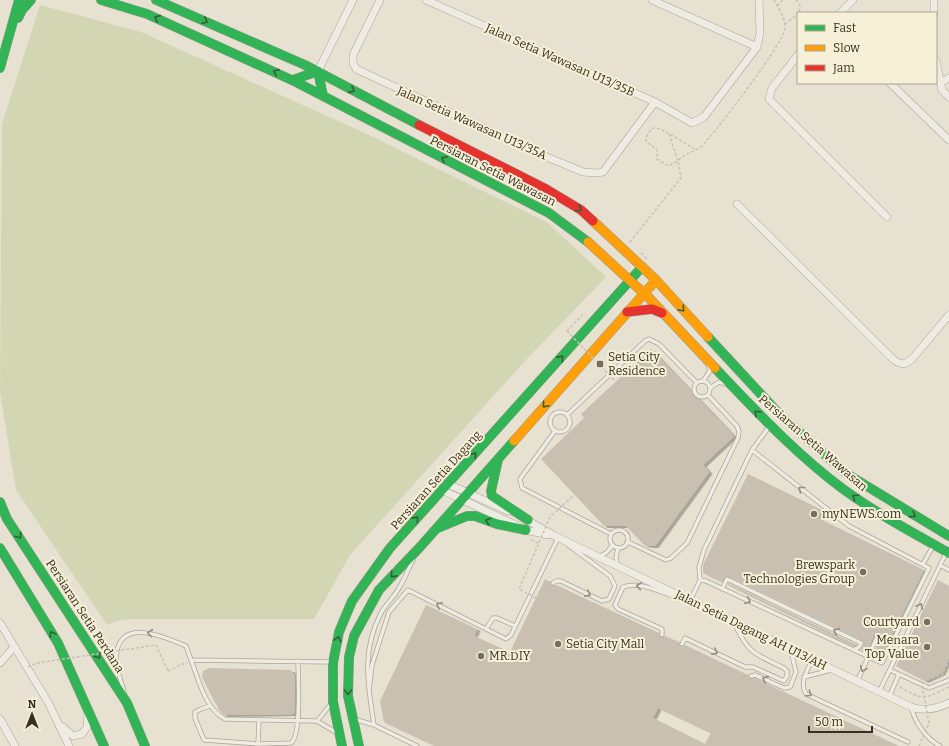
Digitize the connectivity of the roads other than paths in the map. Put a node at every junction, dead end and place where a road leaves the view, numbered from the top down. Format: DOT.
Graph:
graph roads {
  1 [pos="19,0"];
  2 [pos="31,0"];
  3 [pos="101,0"];
  4 [pos="156,0"];
  5 [pos="353,0"];
  6 [pos="380,0"];
  7 [pos="426,0"];
  8 [pos="652,0"];
  9 [pos="759,0"];
  10 [pos="853,0"];
  11 [pos="934,0"];
  12 [pos="841,12"];
  13 [pos="934,12"];
  14 [pos="11,33"];
  15 [pos="757,47"];
  16 [pos="797,56"];
  17 [pos="937,66"];
  18 [pos="0,68"];
  19 [pos="318,72"];
  20 [pos="949,78"];
  21 [pos="293,80"];
  22 [pos="940,82"];
  23 [pos="891,84"];
  24 [pos="323,96"];
  25 [pos="949,97"];
  26 [pos="655,102"];
  27 [pos="949,140"];
  28 [pos="737,204"];
  29 [pos="887,217"];
  30 [pos="642,267"];
  31 [pos="617,270"];
  32 [pos="656,280"];
  33 [pos="629,281"];
  34 [pos="643,293"];
  35 [pos="614,298"];
  36 [pos="627,312"];
  37 [pos="666,314"];
  38 [pos="949,315"];
  39 [pos="704,356"];
  40 [pos="703,381"];
  41 [pos="696,384"];
  42 [pos="710,388"];
  43 [pos="732,388"];
  44 [pos="708,395"];
  45 [pos="567,414"];
  46 [pos="770,426"];
  47 [pos="555,431"];
  48 [pos="752,450"];
  49 [pos="498,458"];
  50 [pos="445,487"];
  51 [pos="464,496"];
  52 [pos="0,502"];
  53 [pos="528,520"];
  54 [pos="435,530"];
  55 [pos="526,534"];
  56 [pos="611,534"];
  57 [pos="949,536"];
  58 [pos="556,537"];
  59 [pos="628,542"];
  60 [pos="613,545"];
  61 [pos="934,545"];
  62 [pos="420,547"];
  63 [pos="0,548"];
  64 [pos="618,548"];
  65 [pos="948,552"];
  66 [pos="597,557"];
  67 [pos="923,564"];
  68 [pos="940,565"];
  69 [pos="617,566"];
  70 [pos="949,570"];
  71 [pos="700,580"];
  72 [pos="553,583"];
  73 [pos="722,588"];
  74 [pos="690,601"];
  75 [pos="734,622"];
  76 [pos="0,623"];
  77 [pos="515,626"];
  78 [pos="486,629"];
  79 [pos="662,635"];
  80 [pos="877,637"];
  81 [pos="682,644"];
  82 [pos="14,647"];
  83 [pos="791,650"];
  84 [pos="853,650"];
  85 [pos="868,657"];
  86 [pos="191,660"];
  87 [pos="812,660"];
  88 [pos="298,661"];
  89 [pos="332,662"];
  90 [pos="0,663"];
  91 [pos="832,670"];
  92 [pos="890,670"];
  93 [pos="898,672"];
  94 [pos="906,672"];
  95 [pos="751,676"];
  96 [pos="904,676"];
  97 [pos="804,678"];
  98 [pos="949,680"];
  99 [pos="857,682"];
  100 [pos="369,690"];
  101 [pos="879,692"];
  102 [pos="889,697"];
  103 [pos="332,702"];
  104 [pos="127,703"];
  105 [pos="949,703"];
  106 [pos="210,706"];
  107 [pos="911,707"];
  108 [pos="88,709"];
  109 [pos="353,718"];
  110 [pos="0,719"];
  111 [pos="259,720"];
  112 [pos="298,721"];
  113 [pos="317,721"];
  114 [pos="374,725"];
  115 [pos="61,726"];
  116 [pos="339,734"];
  117 [pos="908,742"];
  118 [pos="258,744"];
  119 [pos="15,746"];
  120 [pos="69,746"];
  121 [pos="104,746"];
  122 [pos="145,746"];
  123 [pos="342,746"];
  124 [pos="359,746"];
  125 [pos="417,746"];
  126 [pos="940,746"];
  1 -- 14 [label="street"];
  2 -- 14 [label="street"];
  21 -- 3 [label="street, Persiaran Setia Wawasan, one-way"];
  4 -- 19 [label="street, Persiaran Setia Wawasan, one-way"];
  5 -- 19 [label="street"];
  6 -- 26 [label="street, Jalan Setia Wawasan U13/35A"];
  7 -- 26 [label="street, Jalan Setia Wawasan U13/35B"];
  8 -- 15 [label="street"];
  9 -- 15 [label="street"];
  10 -- 12 [label="street"];
  11 -- 13 [label="street"];
  14 -- 18 [label="street"];
  15 -- 26 [label="street, Jalan Setia Wawasan U13/35B"];
  16 -- 29 [label="street"];
  17 -- 22 [label="street"];
  19 -- 21 [label="street"];
  19 -- 24 [label="street"];
  19 -- 30 [label="street, Persiaran Setia Wawasan, one-way"];
  20 -- 22 [label="street"];
  21 -- 24 [label="street, Persiaran Setia Wawasan"];
  22 -- 25 [label="street"];
  23 -- 27 [label="street"];
  31 -- 24 [label="street, Persiaran Setia Wawasan, one-way"];
  28 -- 38 [label="street"];
  30 -- 32 [label="street, Persiaran Setia Wawasan"];
  30 -- 33 [label="street, Persiaran Setia Dagang"];
  31 -- 33 [label="street, Persiaran Setia Wawasan"];
  31 -- 35 [label="street"];
  32 -- 34 [label="street"];
  32 -- 57 [label="street, Persiaran Setia Wawasan, one-way"];
  33 -- 34 [label="street, Persiaran Setia Wawasan"];
  33 -- 35 [label="street, Persiaran Setia Dagang"];
  34 -- 36 [label="street"];
  34 -- 37 [label="street, Persiaran Setia Wawasan"];
  50 -- 35 [label="street, Persiaran Setia Dagang, one-way"];
  36 -- 37 [label="street"];
  36 -- 49 [label="street, one-way"];
  37 -- 39 [label="street, Persiaran Setia Wawasan"];
  39 -- 40 [label="lane"];
  39 -- 43 [label="street, Persiaran Setia Wawasan"];
  40 -- 41 [label="lane"];
  40 -- 42 [label="lane"];
  41 -- 44 [label="lane"];
  41 -- 45 [label="lane"];
  42 -- 43 [label="lane"];
  42 -- 44 [label="lane"];
  46 -- 43 [label="street, Persiaran Setia Wawasan, one-way"];
  44 -- 59 [label="lane"];
  45 -- 47 [label="lane"];
  45 -- 47 [label="lane"];
  46 -- 48 [label="lane"];
  61 -- 46 [label="street, Persiaran Setia Wawasan, one-way"];
  47 -- 56 [label="lane"];
  67 -- 48 [label="lane, one-way"];
  48 -- 71 [label="lane"];
  49 -- 51 [label="street"];
  49 -- 53 [label="street"];
  50 -- 51 [label="street, Jalan Setia Dagang AH U13/AH"];
  89 -- 50 [label="street, Persiaran Setia Dagang, one-way"];
  51 -- 53 [label="street, Jalan Setia Dagang AH U13/AH"];
  51 -- 54 [label="street"];
  51 -- 55 [label="street, Jalan Setia Dagang AH U13/AH"];
  52 -- 104 [label="street, Persiaran Setia Perdana, one-way"];
  53 -- 58 [label="street, Jalan Setia Dagang AH U13/AH"];
  55 -- 54 [label="street, one-way"];
  54 -- 62 [label="street"];
  55 -- 58 [label="street, Jalan Setia Dagang AH U13/AH"];
  56 -- 59 [label="lane"];
  56 -- 60 [label="lane"];
  58 -- 66 [label="street, Jalan Setia Dagang AH U13/AH"];
  72 -- 58 [label="lane, one-way"];
  58 -- 77 [label="lane"];
  59 -- 64 [label="lane"];
  60 -- 64 [label="lane"];
  60 -- 66 [label="lane"];
  61 -- 65 [label="street, Persiaran Setia Wawasan"];
  61 -- 67 [label="lane"];
  62 -- 100 [label="lane"];
  62 -- 109 [label="street, one-way"];
  108 -- 63 [label="street, one-way"];
  64 -- 69 [label="lane"];
  65 -- 68 [label="lane"];
  66 -- 69 [label="street, Jalan Setia Dagang AH U13/AH"];
  67 -- 85 [label="lane"];
  68 -- 70 [label="lane"];
  92 -- 68 [label="lane, one-way"];
  69 -- 74 [label="street, Jalan Setia Dagang AH U13/AH"];
  71 -- 73 [label="lane"];
  71 -- 74 [label="lane"];
  73 -- 84 [label="lane, one-way"];
  84 -- 73 [label="lane, one-way"];
  74 -- 75 [label="street, Jalan Setia Dagang AH U13/AH"];
  74 -- 79 [label="lane, one-way"];
  81 -- 75 [label="lane, one-way"];
  75 -- 83 [label="street, Jalan Setia Dagang AH U13/AH"];
  76 -- 82 [label="street"];
  77 -- 78 [label="lane"];
  77 -- 78 [label="lane"];
  78 -- 100 [label="lane, one-way"];
  80 -- 85 [label="lane"];
  82 -- 90 [label="street"];
  82 -- 115 [label="street"];
  83 -- 87 [label="street, Jalan Setia Dagang AH U13/AH"];
  83 -- 95 [label="lane, one-way"];
  84 -- 85 [label="lane"];
  85 -- 99 [label="lane, one-way"];
  86 -- 88 [label="lane"];
  86 -- 104 [label="lane, one-way"];
  86 -- 106 [label="lane"];
  87 -- 91 [label="street, Jalan Setia Dagang AH U13/AH"];
  87 -- 97 [label="lane"];
  88 -- 89 [label="lane"];
  88 -- 112 [label="lane"];
  89 -- 103 [label="street, Persiaran Setia Dagang"];
  91 -- 97 [label="lane"];
  91 -- 99 [label="street, Jalan Setia Dagang AH U13/AH"];
  92 -- 93 [label="lane"];
  92 -- 101 [label="lane"];
  93 -- 96 [label="lane"];
  93 -- 102 [label="lane"];
  94 -- 96 [label="lane"];
  96 -- 98 [label="lane"];
  97 -- 117 [label="lane, one-way"];
  99 -- 101 [label="street, Jalan Setia Dagang AH U13/AH"];
  100 -- 114 [label="lane"];
  101 -- 102 [label="street, Jalan Setia Dagang AH U13/AH"];
  102 -- 107 [label="street, Jalan Setia Dagang AH U13/AH"];
  103 -- 113 [label="lane"];
  103 -- 116 [label="street, Persiaran Setia Dagang"];
  104 -- 122 [label="street, Persiaran Setia Perdana"];
  105 -- 107 [label="street, Jalan Setia Dagang AH U13/AH"];
  106 -- 111 [label="lane"];
  106 -- 118 [label="lane"];
  107 -- 126 [label="lane"];
  108 -- 115 [label="street"];
  108 -- 121 [label="street"];
  109 -- 114 [label="lane"];
  109 -- 124 [label="street"];
  110 -- 119 [label="street"];
  111 -- 112 [label="lane"];
  111 -- 118 [label="lane"];
  112 -- 113 [label="lane"];
  112 -- 118 [label="lane"];
  113 -- 116 [label="lane"];
  114 -- 125 [label="lane"];
  115 -- 120 [label="street"];
  116 -- 123 [label="street, Persiaran Setia Dagang"];
}
